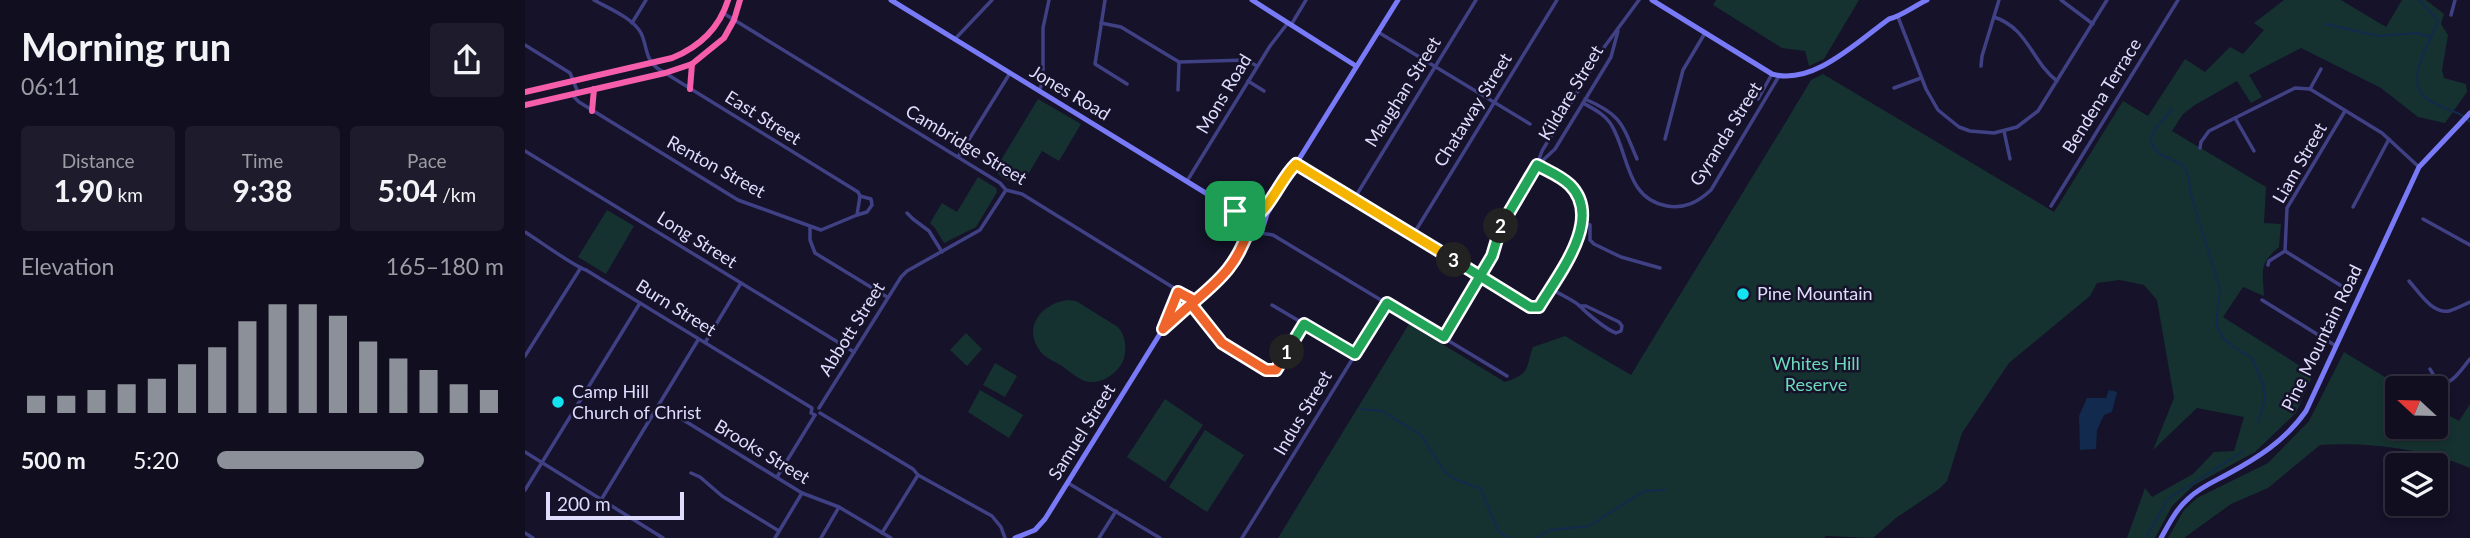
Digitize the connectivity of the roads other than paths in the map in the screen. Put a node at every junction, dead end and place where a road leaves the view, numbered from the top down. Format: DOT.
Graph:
graph roads {
  1 [pos="594,0"];
  2 [pos="646,0"];
  3 [pos="728,0"];
  4 [pos="740,0"];
  5 [pos="891,0"];
  6 [pos="992,0"];
  7 [pos="1049,0"];
  8 [pos="1105,0"];
  9 [pos="1252,0"];
  10 [pos="1306,0"];
  11 [pos="1398,0"];
  12 [pos="1476,0"];
  13 [pos="1557,0"];
  14 [pos="1631,0"];
  15 [pos="1639,0"];
  16 [pos="1652,0"];
  17 [pos="1927,0"];
  18 [pos="1999,0"];
  19 [pos="2061,0"];
  20 [pos="2107,0"];
  21 [pos="2178,0"];
  22 [pos="2454,0"];
  23 [pos="1632,6"];
  24 [pos="723,13"];
  25 [pos="2451,15"];
  26 [pos="1898,17"];
  27 [pos="1994,17"];
  28 [pos="734,20"];
  29 [pos="632,23"];
  30 [pos="1101,23"];
  31 [pos="2093,24"];
  32 [pos="1289,25"];
  33 [pos="1618,30"];
  34 [pos="1378,32"];
  35 [pos="1705,33"];
  36 [pos="954,39"];
  37 [pos="525,45"];
  38 [pos="1179,62"];
  39 [pos="651,63"];
  40 [pos="692,64"];
  41 [pos="1257,66"];
  42 [pos="1356,66"];
  43 [pos="1981,66"];
  44 [pos="1435,67"];
  45 [pos="2321,69"];
  46 [pos="664,73"];
  47 [pos="1010,73"];
  48 [pos="1775,75"];
  49 [pos="1921,78"];
  50 [pos="574,81"];
  51 [pos="1248,81"];
  52 [pos="2058,81"];
  53 [pos="1127,84"];
  54 [pos="1894,88"];
  55 [pos="594,89"];
  56 [pos="690,89"];
  57 [pos="2310,89"];
  58 [pos="1178,90"];
  59 [pos="1039,91"];
  60 [pos="1264,91"];
  61 [pos="525,92"];
  62 [pos="575,93"];
  63 [pos="1758,99"];
  64 [pos="1584,101"];
  65 [pos="1494,103"];
  66 [pos="525,105"];
  67 [pos="592,111"];
  68 [pos="2345,111"];
  69 [pos="2470,113"];
  70 [pos="2235,118"];
  71 [pos="1530,124"];
  72 [pos="2004,131"];
  73 [pos="1665,139"];
  74 [pos="2389,139"];
  75 [pos="2200,148"];
  76 [pos="525,150"];
  77 [pos="2254,151"];
  78 [pos="958,158"];
  79 [pos="1637,159"];
  80 [pos="2010,159"];
  81 [pos="1296,164"];
  82 [pos="1537,165"];
  83 [pos="2419,167"];
  84 [pos="1187,181"];
  85 [pos="1006,190"];
  86 [pos="860,196"];
  87 [pos="1354,199"];
  88 [pos="2051,206"];
  89 [pos="2353,207"];
  90 [pos="1235,211"];
  91 [pos="907,213"];
  92 [pos="857,215"];
  93 [pos="1255,217"];
  94 [pos="2423,219"];
  95 [pos="1264,223"];
  96 [pos="1583,223"];
  97 [pos="810,227"];
  98 [pos="1248,227"];
  99 [pos="525,232"];
  100 [pos="1258,233"];
  101 [pos="1273,235"];
  102 [pos="1413,235"];
  103 [pos="2470,245"];
  104 [pos="2285,251"];
  105 [pos="942,252"];
  106 [pos="1238,257"];
  107 [pos="2268,265"];
  108 [pos="580,268"];
  109 [pos="1660,268"];
  110 [pos="1480,276"];
  111 [pos="2409,281"];
  112 [pos="2352,282"];
  113 [pos="741,283"];
  114 [pos="1550,288"];
  115 [pos="2348,290"];
  116 [pos="1178,292"];
  117 [pos="887,297"];
  118 [pos="2344,298"];
  119 [pos="2262,300"];
  120 [pos="1193,302"];
  121 [pos="2470,302"];
  122 [pos="640,303"];
  123 [pos="1387,303"];
  124 [pos="1272,304"];
  125 [pos="1579,306"];
  126 [pos="1304,324"];
  127 [pos="1163,329"];
  128 [pos="1444,337"];
  129 [pos="698,340"];
  130 [pos="706,342"];
  131 [pos="2336,346"];
  132 [pos="854,352"];
  133 [pos="1355,354"];
  134 [pos="525,356"];
  135 [pos="2470,359"];
  136 [pos="2430,369"];
  137 [pos="1507,376"];
  138 [pos="659,405"];
  139 [pos="818,412"];
  140 [pos="525,452"];
  141 [pos="542,463"];
  142 [pos="691,473"];
  143 [pos="918,475"];
  144 [pos="777,477"];
  145 [pos="1067,483"];
  146 [pos="525,490"];
  147 [pos="802,493"];
  148 [pos="601,499"];
  149 [pos="839,508"];
  150 [pos="1116,511"];
  151 [pos="779,531"];
  152 [pos="525,533"];
  153 [pos="882,533"];
  154 [pos="533,538"];
  155 [pos="663,538"];
  156 [pos="775,538"];
  157 [pos="821,538"];
  158 [pos="891,538"];
  159 [pos="1005,538"];
  160 [pos="1015,538"];
  161 [pos="1099,538"];
  162 [pos="1160,538"];
  163 [pos="1242,538"];
  164 [pos="2161,538"];
  1 -- 29 [label="street"];
  2 -- 29 [label="street"];
  3 -- 24 [label="highway"];
  4 -- 28 [label="highway"];
  5 -- 36 [label="street, Jones Road"];
  6 -- 36 [label="street"];
  7 -- 59 [label="street"];
  8 -- 30 [label="street"];
  9 -- 32 [label="street"];
  10 -- 32 [label="street, Mons Road"];
  11 -- 34 [label="street"];
  12 -- 44 [label="street, Maughan Street"];
  13 -- 65 [label="street, Chataway Street"];
  14 -- 23 [label="street"];
  15 -- 23 [label="street, Kildare Street"];
  16 -- 35 [label="street"];
  17 -- 26 [label="street"];
  18 -- 27 [label="street"];
  19 -- 31 [label="street"];
  20 -- 31 [label="street"];
  21 -- 88 [label="street, Bendena Terrace"];
  22 -- 25 [label="street"];
  23 -- 33 [label="street, Kildare Street"];
  24 -- 28 [label="street, Cambridge Street"];
  24 -- 39 [label="highway"];
  26 -- 48 [label="street"];
  26 -- 49 [label="street"];
  27 -- 43 [label="street"];
  27 -- 52 [label="street"];
  28 -- 40 [label="highway"];
  28 -- 78 [label="street, Cambridge Street"];
  29 -- 39 [label="street"];
  30 -- 38 [label="street"];
  30 -- 53 [label="street"];
  31 -- 52 [label="street"];
  32 -- 41 [label="street, Mons Road"];
  32 -- 42 [label="street"];
  33 -- 64 [label="street, Kildare Street"];
  33 -- 82 [label="street, Kildare Street"];
  34 -- 42 [label="street"];
  34 -- 44 [label="street"];
  35 -- 48 [label="street"];
  35 -- 73 [label="street"];
  36 -- 47 [label="street, Jones Road"];
  37 -- 50 [label="street"];
  38 -- 41 [label="street"];
  38 -- 58 [label="street"];
  39 -- 46 [label="street, East Street"];
  39 -- 50 [label="highway"];
  40 -- 46 [label="highway"];
  40 -- 56 [label="highway"];
  41 -- 51 [label="street, Mons Road"];
  42 -- 81 [label="street"];
  44 -- 65 [label="street"];
  44 -- 87 [label="street, Maughan Street"];
  45 -- 57 [label="street"];
  46 -- 55 [label="highway"];
  46 -- 56 [label="street, East Street"];
  47 -- 59 [label="street, Jones Road"];
  47 -- 78 [label="street"];
  48 -- 63 [label="street"];
  48 -- 64 [label="street, Gyranda Street"];
  49 -- 54 [label="street"];
  49 -- 72 [label="street"];
  50 -- 61 [label="highway"];
  50 -- 62 [label="street"];
  51 -- 60 [label="street"];
  51 -- 84 [label="street, Mons Road"];
  52 -- 72 [label="street"];
  55 -- 62 [label="highway"];
  55 -- 67 [label="highway"];
  56 -- 86 [label="street, East Street"];
  57 -- 68 [label="street"];
  57 -- 70 [label="street"];
  59 -- 84 [label="street, Jones Road"];
  62 -- 66 [label="highway"];
  62 -- 67 [label="street, Renton Street"];
  64 -- 79 [label="street"];
  64 -- 82 [label="street, Kildare Street"];
  65 -- 71 [label="street"];
  65 -- 102 [label="street, Chataway Street"];
  67 -- 97 [label="street, Renton Street"];
  68 -- 74 [label="street"];
  68 -- 104 [label="street, Liam Street"];
  69 -- 83 [label="street, Pine Mountain Road"];
  70 -- 75 [label="street"];
  70 -- 77 [label="street"];
  72 -- 80 [label="street"];
  74 -- 83 [label="street"];
  74 -- 89 [label="street"];
  76 -- 113 [label="street, Long Street"];
  78 -- 85 [label="street, Cambridge Street"];
  81 -- 87 [label="street"];
  81 -- 93 [label="street, Samuel Street"];
  81 -- 95 [label="street, Samuel Street"];
  82 -- 96 [label="street"];
  82 -- 110 [label="street, Kildare Street"];
  83 -- 131 [label="street, Pine Mountain Road"];
  84 -- 90 [label="street, Jones Road"];
  85 -- 105 [label="street, Abbott Street"];
  85 -- 116 [label="street, Cambridge Street"];
  86 -- 92 [label="street"];
  86 -- 92 [label="street"];
  87 -- 102 [label="street"];
  90 -- 93 [label="street, Jones Road"];
  90 -- 98 [label="street, Jones Road"];
  91 -- 105 [label="street"];
  92 -- 97 [label="street, Renton Street"];
  93 -- 95 [label="street, Jones Road"];
  93 -- 98 [label="street, Samuel Street"];
  94 -- 103 [label="street"];
  95 -- 100 [label="street, Samuel Street"];
  95 -- 101 [label="street"];
  96 -- 109 [label="street"];
  96 -- 114 [label="street"];
  97 -- 117 [label="street"];
  98 -- 100 [label="street, Jones Road"];
  98 -- 106 [label="street, Samuel Street"];
  99 -- 108 [label="street, Burn Street"];
  100 -- 101 [label="street"];
  100 -- 106 [label="street, Samuel Street"];
  101 -- 123 [label="street"];
  102 -- 110 [label="street"];
  104 -- 107 [label="street"];
  104 -- 115 [label="street"];
  105 -- 117 [label="street, Abbott Street"];
  106 -- 120 [label="street, Samuel Street"];
  108 -- 122 [label="street, Burn Street"];
  108 -- 134 [label="street"];
  110 -- 114 [label="street"];
  110 -- 128 [label="street, Kildare Street"];
  111 -- 121 [label="street"];
  112 -- 115 [label="street"];
  113 -- 130 [label="street"];
  113 -- 132 [label="street, Long Street"];
  114 -- 125 [label="street"];
  115 -- 118 [label="street"];
  116 -- 120 [label="street, Cambridge Street"];
  116 -- 127 [label="street, Samuel Street"];
  117 -- 132 [label="street, Abbott Street"];
  119 -- 131 [label="street"];
  120 -- 126 [label="street"];
  120 -- 127 [label="street, Samuel Street"];
  122 -- 129 [label="street, Burn Street"];
  122 -- 141 [label="street"];
  123 -- 128 [label="street"];
  123 -- 133 [label="street, Indus Street"];
  124 -- 126 [label="street"];
  125 -- 125 [label="street"];
  126 -- 133 [label="street"];
  127 -- 145 [label="street, Samuel Street"];
  128 -- 137 [label="street"];
  129 -- 130 [label="street, Burn Street"];
  129 -- 138 [label="street"];
  130 -- 139 [label="street, Burn Street"];
  131 -- 164 [label="street, Pine Mountain Road"];
  132 -- 139 [label="street, Abbott Street"];
  133 -- 163 [label="street, Indus Street"];
  135 -- 136 [label="street"];
  138 -- 144 [label="street, Brooks Street"];
  138 -- 148 [label="street"];
  139 -- 143 [label="street"];
  139 -- 144 [label="street, Abbott Street"];
  140 -- 141 [label="street"];
  141 -- 146 [label="street"];
  141 -- 148 [label="street"];
  142 -- 151 [label="street"];
  143 -- 153 [label="street"];
  143 -- 159 [label="street"];
  144 -- 147 [label="street, Brooks Street"];
  145 -- 150 [label="street"];
  145 -- 160 [label="street, Samuel Street"];
  147 -- 149 [label="street, Brooks Street"];
  147 -- 151 [label="street"];
  148 -- 155 [label="street"];
  149 -- 153 [label="street, Brooks Street"];
  149 -- 157 [label="street"];
  150 -- 161 [label="street"];
  150 -- 162 [label="street"];
  151 -- 156 [label="street"];
  152 -- 154 [label="street"];
  153 -- 158 [label="street, Brooks Street"];
}
